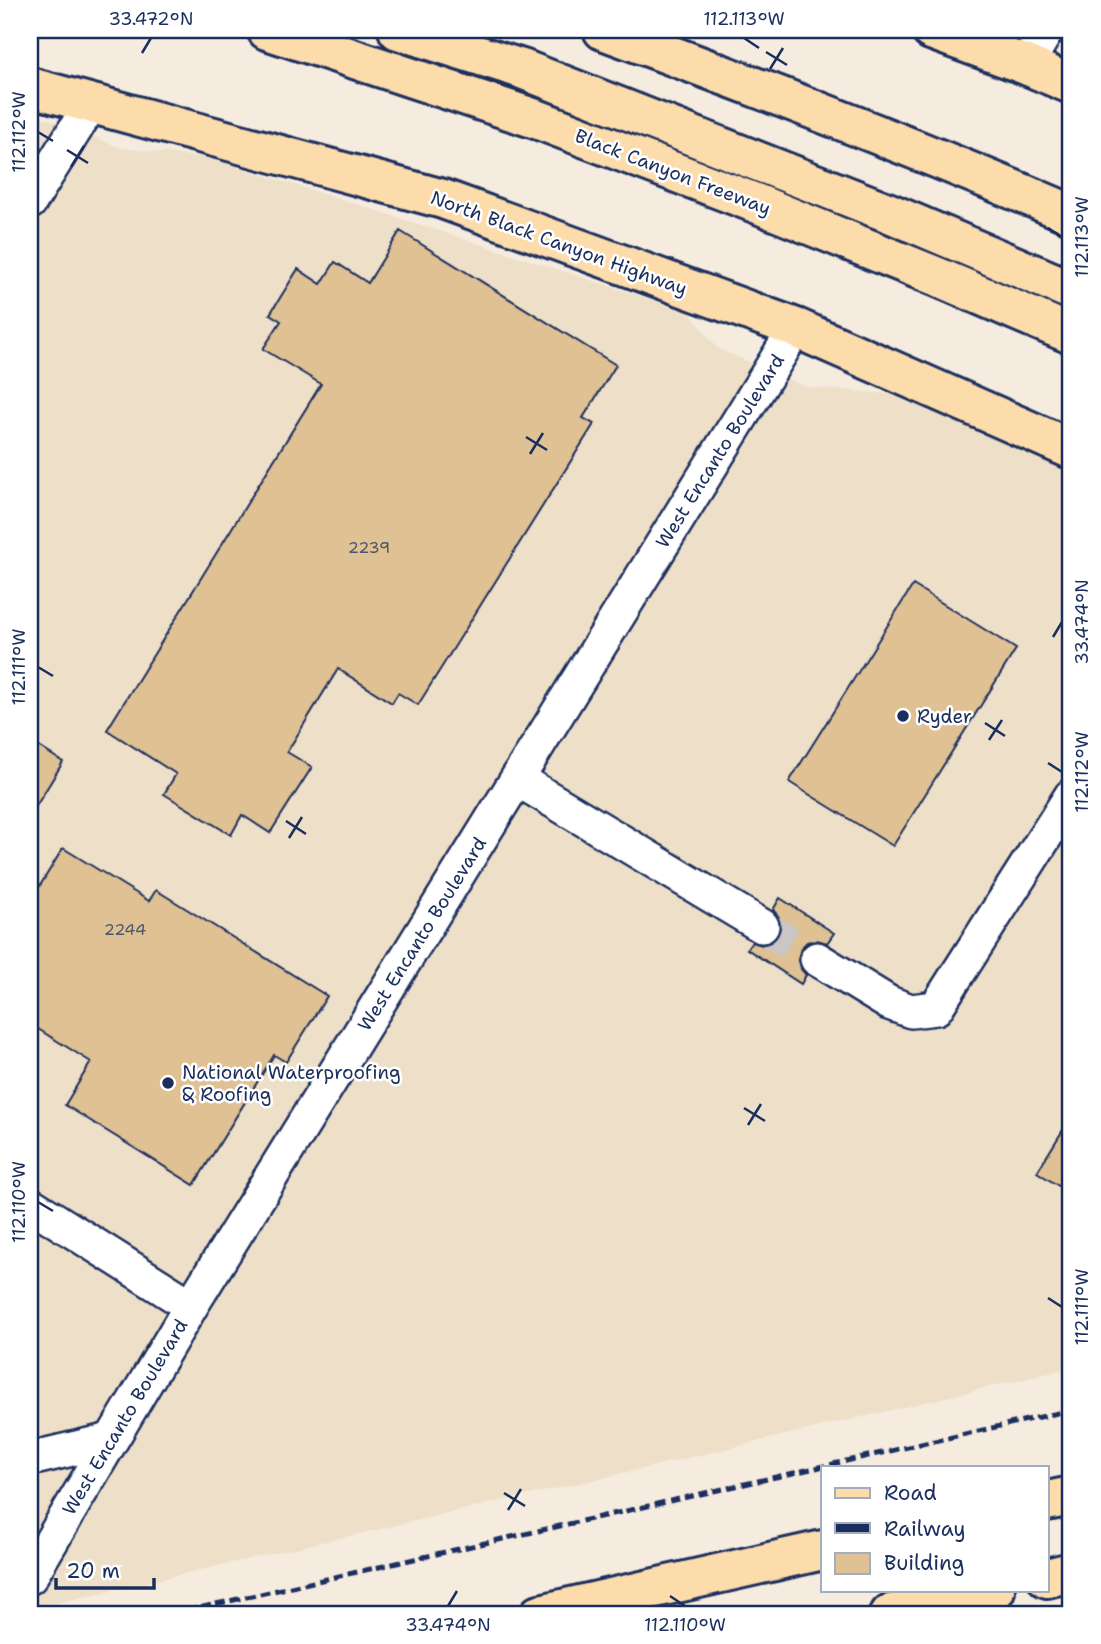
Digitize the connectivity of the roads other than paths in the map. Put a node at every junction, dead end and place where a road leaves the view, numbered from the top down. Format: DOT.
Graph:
graph roads {
  1 [pos="267,30"];
  2 [pos="398,30"];
  3 [pos="603,30"];
  4 [pos="931,30"];
  5 [pos="1047,30"];
  6 [pos="1026,65"];
  7 [pos="1071,84"];
  8 [pos="30,88"];
  9 [pos="91,104"];
  10 [pos="30,202"];
  11 [pos="1071,214"];
  12 [pos="1071,290"];
  13 [pos="796,328"];
  14 [pos="1071,334"];
  15 [pos="1071,449"];
  16 [pos="517,779"];
  17 [pos="1071,796"];
  18 [pos="762,926"];
  19 [pos="817,959"];
  20 [pos="30,1204"];
  21 [pos="191,1306"];
  22 [pos="110,1440"];
  23 [pos="30,1459"];
  24 [pos="1071,1496"];
  25 [pos="1048,1501"];
  26 [pos="821,1551"];
  27 [pos="1071,1572"];
  28 [pos="30,1577"];
  29 [pos="1048,1578"];
  30 [pos="986,1592"];
  31 [pos="635,1604"];
  32 [pos="540,1614"];
  33 [pos="891,1614"];
  1 -- 14 [label="main road, Black Canyon Freeway"];
  2 -- 12 [label="main road"];
  3 -- 11 [label="main road"];
  4 -- 6 [label="main road"];
  5 -- 6 [label="street"];
  6 -- 7 [label="main road"];
  8 -- 9 [label="main road, North Black Canyon Highway"];
  9 -- 10 [label="street"];
  9 -- 13 [label="main road, North Black Canyon Highway"];
  13 -- 15 [label="main road, North Black Canyon Highway"];
  13 -- 16 [label="street, West Encanto Boulevard"];
  16 -- 18 [label="street"];
  16 -- 21 [label="street, West Encanto Boulevard"];
  17 -- 19 [label="street"];
  20 -- 21 [label="street"];
  21 -- 22 [label="street, West Encanto Boulevard"];
  22 -- 23 [label="street"];
  22 -- 28 [label="street, West Encanto Boulevard"];
  24 -- 25 [label="main road"];
  26 -- 31 [label="main road"];
  27 -- 29 [label="main road"];
  30 -- 33 [label="main road"];
  31 -- 32 [label="main road"];
}
